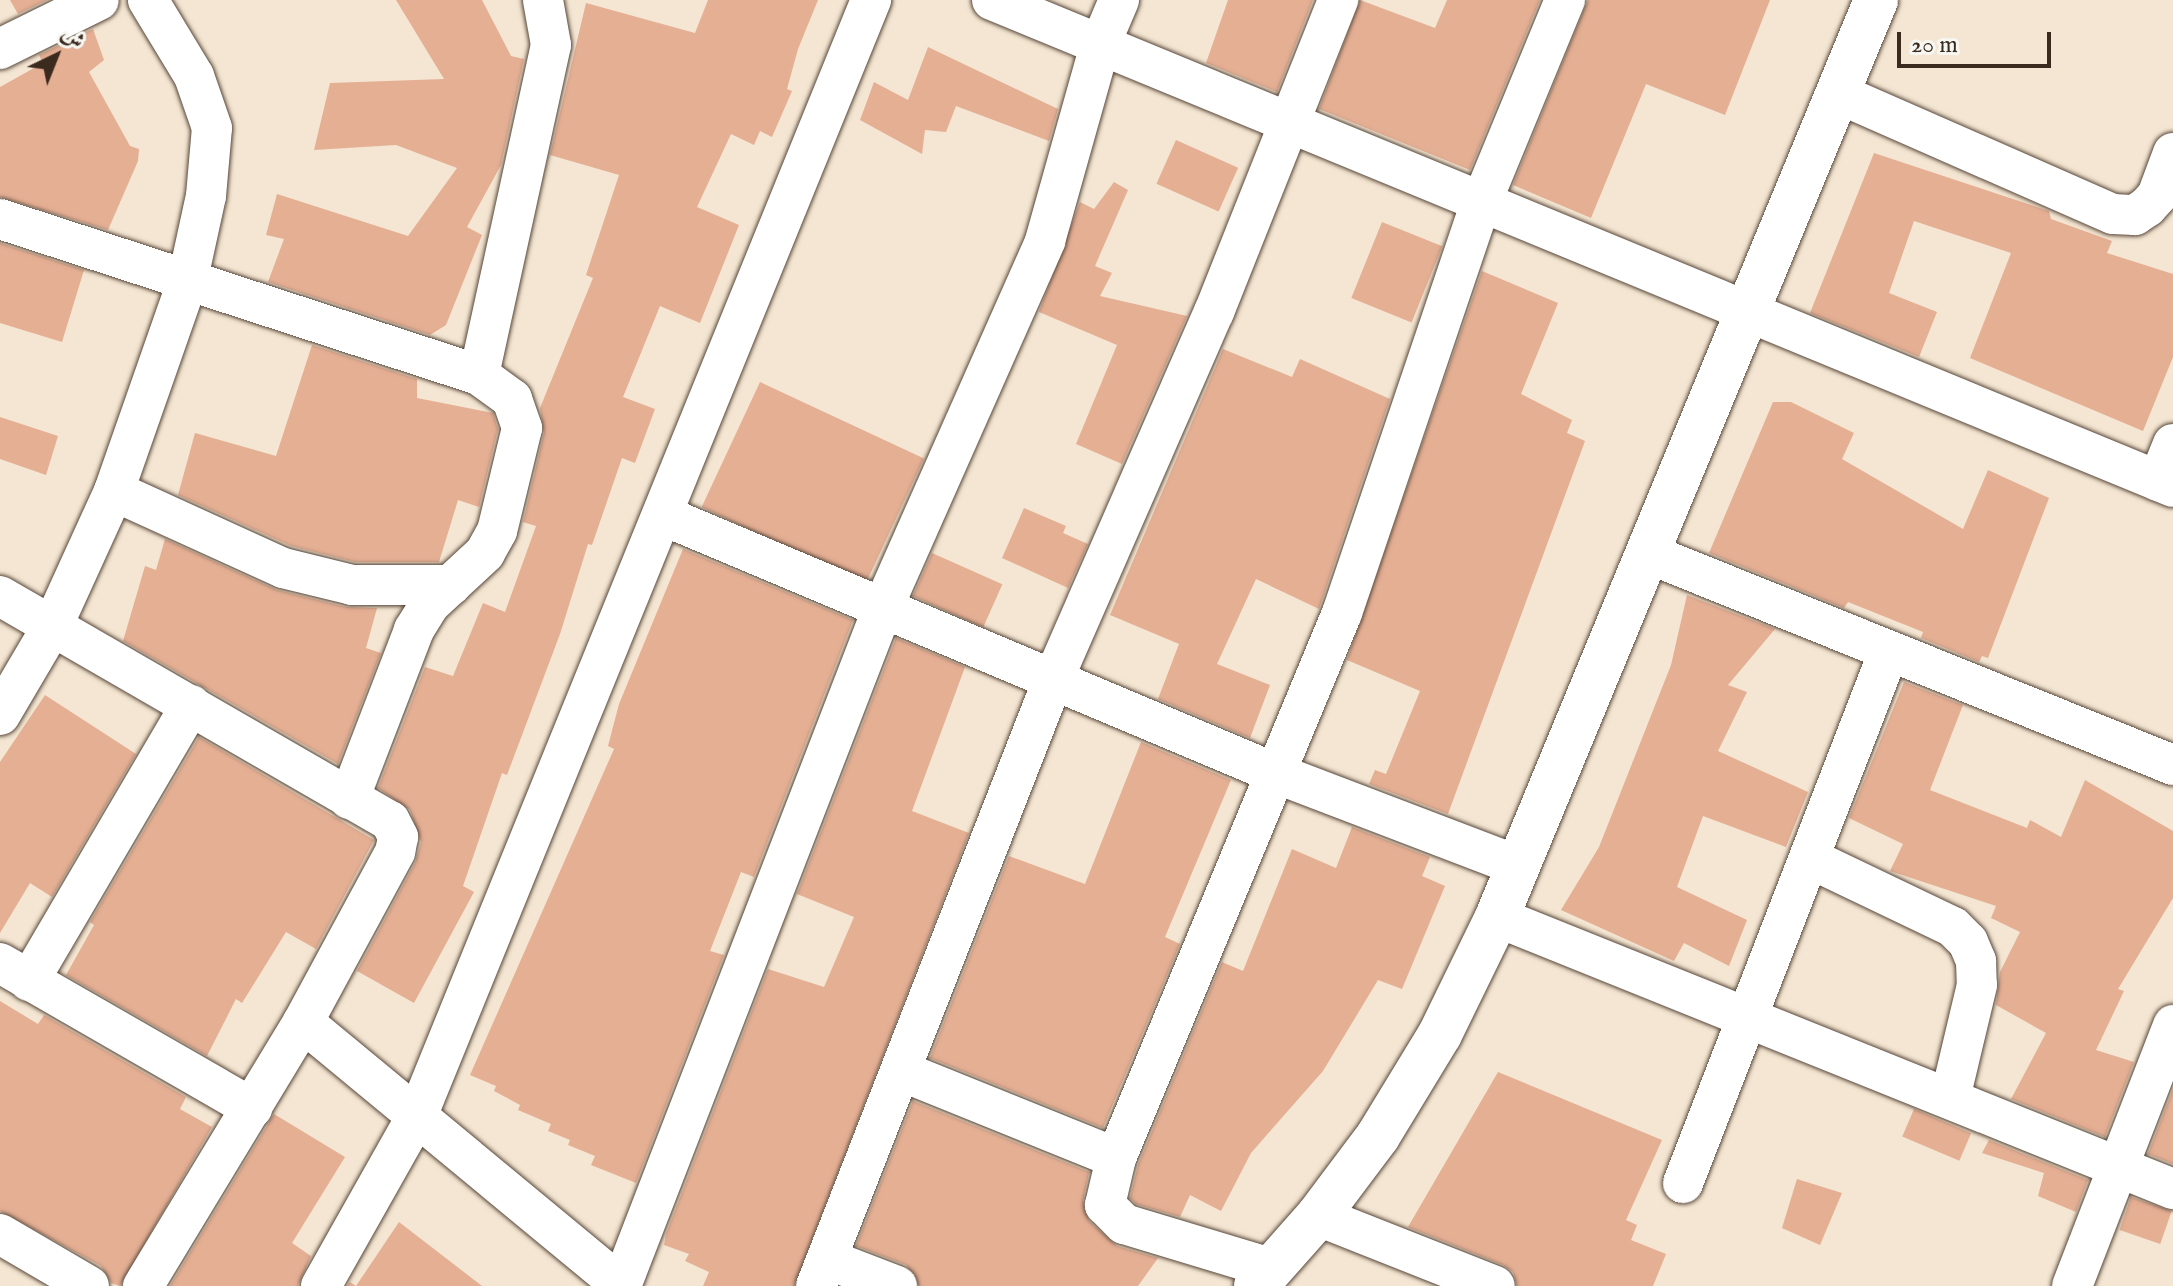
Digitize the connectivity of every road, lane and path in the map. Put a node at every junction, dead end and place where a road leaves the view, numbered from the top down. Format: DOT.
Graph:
graph roads {
  1 [pos="99,0"];
  2 [pos="148,0"];
  3 [pos="543,0"];
  4 [pos="871,0"];
  5 [pos="992,0"];
  6 [pos="1119,0"];
  7 [pos="1338,0"];
  8 [pos="1565,0"];
  9 [pos="1876,0"];
  10 [pos="1100,45"];
  11 [pos="0,49"];
  12 [pos="1837,93"];
  13 [pos="1288,122"];
  14 [pos="2173,153"];
  15 [pos="1480,206"];
  16 [pos="0,219"];
  17 [pos="187,283"];
  18 [pos="1747,312"];
  19 [pos="479,375"];
  20 [pos="2173,444"];
  21 [pos="2166,484"];
  22 [pos="114,491"];
  23 [pos="662,515"];
  24 [pos="1647,553"];
  25 [pos="451,585"];
  26 [pos="0,596"];
  27 [pos="884,605"];
  28 [pos="53,625"];
  29 [pos="1889,651"];
  30 [pos="1053,680"];
  31 [pos="191,705"];
  32 [pos="0,715"];
  33 [pos="2173,765"];
  34 [pos="1275,773"];
  35 [pos="349,799"];
  36 [pos="1811,859"];
  37 [pos="1519,866"];
  38 [pos="1497,917"];
  39 [pos="14,972"];
  40 [pos="1751,1017"];
  41 [pos="303,1022"];
  42 [pos="2173,1025"];
  43 [pos="901,1071"];
  44 [pos="1950,1098"];
  45 [pos="252,1108"];
  46 [pos="418,1114"];
  47 [pos="1116,1158"];
  48 [pos="2119,1169"];
  49 [pos="1683,1183"];
  50 [pos="2173,1189"];
  51 [pos="1318,1216"];
  52 [pos="0,1234"];
  53 [pos="822,1272"];
  54 [pos="1263,1277"];
  55 [pos="89,1286"];
  56 [pos="143,1286"];
  57 [pos="321,1286"];
  58 [pos="621,1286"];
  59 [pos="897,1286"];
  60 [pos="1495,1286"];
  61 [pos="2072,1286"];
  1 -- 11 [label="street"];
  2 -- 17 [label="street"];
  3 -- 19 [label="street"];
  4 -- 23 [label="street"];
  5 -- 10 [label="street"];
  6 -- 10 [label="street"];
  7 -- 13 [label="street"];
  8 -- 15 [label="street"];
  9 -- 12 [label="street"];
  10 -- 13 [label="street"];
  10 -- 27 [label="street"];
  12 -- 14 [label="street"];
  12 -- 18 [label="street"];
  13 -- 15 [label="street"];
  13 -- 30 [label="street"];
  15 -- 18 [label="street"];
  15 -- 34 [label="street"];
  16 -- 17 [label="street"];
  17 -- 19 [label="street"];
  17 -- 22 [label="street"];
  18 -- 21 [label="street"];
  18 -- 24 [label="street"];
  19 -- 25 [label="street"];
  20 -- 21 [label="street"];
  22 -- 25 [label="street"];
  22 -- 28 [label="street"];
  23 -- 27 [label="street"];
  23 -- 46 [label="street"];
  24 -- 29 [label="street"];
  24 -- 37 [label="street"];
  25 -- 35 [label="street"];
  26 -- 28 [label="street"];
  27 -- 30 [label="street"];
  27 -- 58 [label="street"];
  28 -- 31 [label="street"];
  28 -- 32 [label="street"];
  29 -- 33 [label="street"];
  29 -- 36 [label="street"];
  30 -- 34 [label="street"];
  30 -- 43 [label="street"];
  31 -- 35 [label="street"];
  31 -- 39 [label="street"];
  34 -- 37 [label="street"];
  34 -- 47 [label="street"];
  35 -- 41 [label="street"];
  36 -- 40 [label="street"];
  36 -- 44 [label="street"];
  37 -- 38 [label="street"];
  38 -- 40 [label="street"];
  38 -- 51 [label="street"];
  39 -- 45 [label="street"];
  40 -- 44 [label="street"];
  40 -- 49 [label="street"];
  41 -- 45 [label="street"];
  41 -- 46 [label="street"];
  42 -- 48 [label="street"];
  43 -- 47 [label="street"];
  43 -- 53 [label="street"];
  44 -- 48 [label="street"];
  45 -- 56 [label="street"];
  46 -- 57 [label="street"];
  46 -- 58 [label="street"];
  47 -- 54 [label="street"];
  48 -- 50 [label="street"];
  48 -- 61 [label="street"];
  51 -- 54 [label="street"];
  51 -- 60 [label="street"];
  52 -- 55 [label="street"];
  53 -- 59 [label="street"];
}
